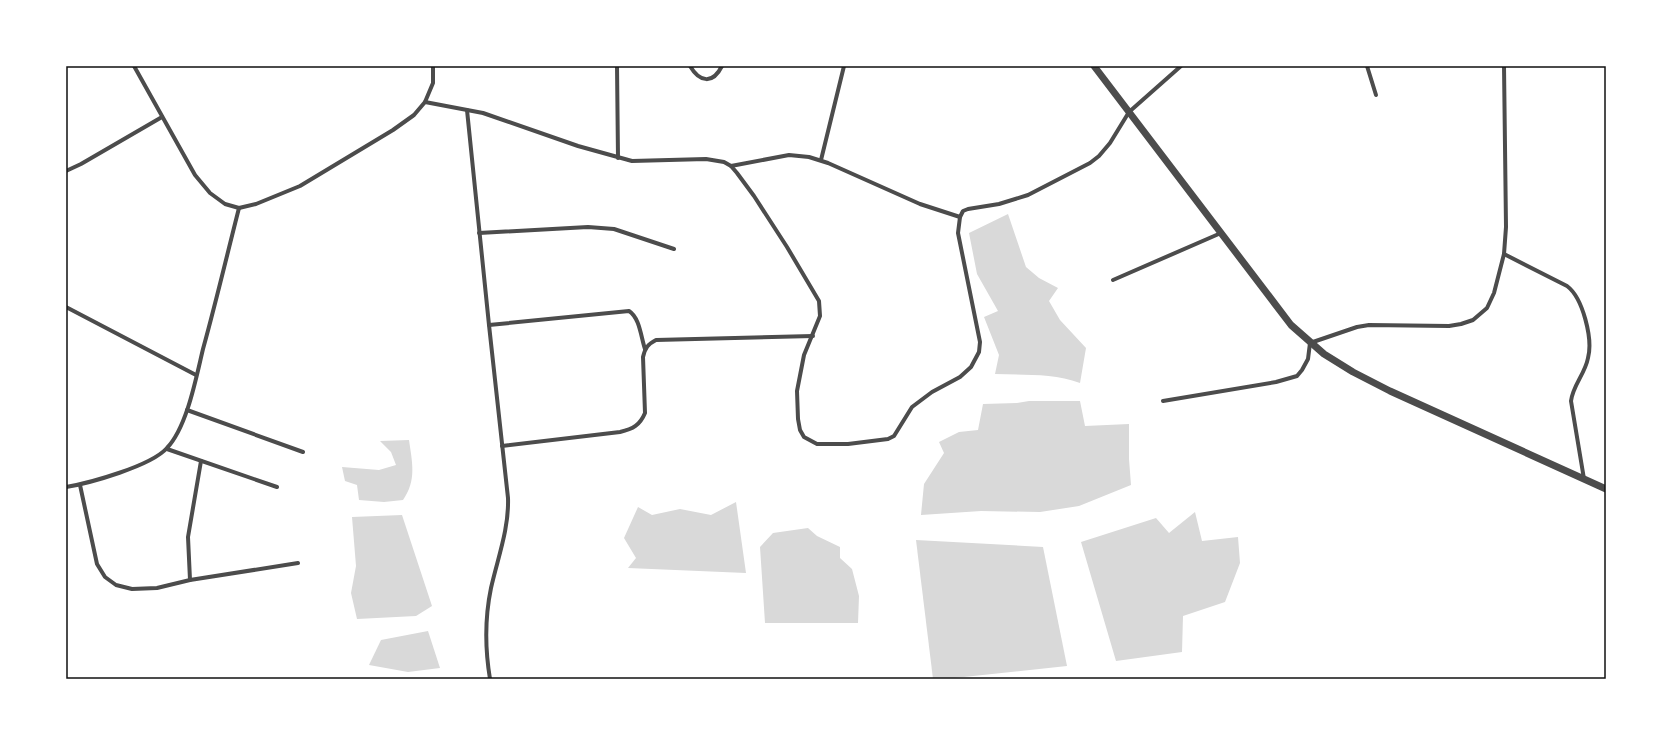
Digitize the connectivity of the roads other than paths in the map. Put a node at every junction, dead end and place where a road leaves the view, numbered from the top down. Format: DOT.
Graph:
graph roads {
  1 [pos="134,66"];
  2 [pos="433,66"];
  3 [pos="617,66"];
  4 [pos="690,66"];
  5 [pos="722,66"];
  6 [pos="844,66"];
  7 [pos="1094,66"];
  8 [pos="1181,66"];
  9 [pos="1367,66"];
  10 [pos="1504,66"];
  11 [pos="1376,95"];
  12 [pos="425,102"];
  13 [pos="467,110"];
  14 [pos="1129,112"];
  15 [pos="162,117"];
  16 [pos="618,158"];
  17 [pos="820,160"];
  18 [pos="731,166"];
  19 [pos="66,171"];
  20 [pos="239,208"];
  21 [pos="960,217"];
  22 [pos="479,233"];
  23 [pos="1221,233"];
  24 [pos="674,249"];
  25 [pos="1504,254"];
  26 [pos="1113,280"];
  27 [pos="66,308"];
  28 [pos="489,326"];
  29 [pos="813,336"];
  30 [pos="1310,343"];
  31 [pos="644,349"];
  32 [pos="196,375"];
  33 [pos="1162,401"];
  34 [pos="186,410"];
  35 [pos="502,446"];
  36 [pos="167,449"];
  37 [pos="302,452"];
  38 [pos="201,461"];
  39 [pos="1584,479"];
  40 [pos="80,485"];
  41 [pos="66,487"];
  42 [pos="277,487"];
  43 [pos="1606,489"];
  44 [pos="298,563"];
  45 [pos="190,580"];
  46 [pos="490,679"];
  1 -- 15 [label="street"];
  2 -- 12 [label="street"];
  3 -- 16 [label="street"];
  4 -- 5 [label="street"];
  6 -- 17 [label="street"];
  7 -- 14 [label="street"];
  8 -- 14 [label="street"];
  9 -- 11 [label="street"];
  10 -- 25 [label="street"];
  12 -- 13 [label="street"];
  12 -- 20 [label="street"];
  13 -- 16 [label="street"];
  13 -- 22 [label="street"];
  14 -- 21 [label="street"];
  14 -- 23 [label="street"];
  15 -- 19 [label="street"];
  15 -- 20 [label="street"];
  16 -- 18 [label="street"];
  17 -- 18 [label="street"];
  17 -- 21 [label="street"];
  18 -- 29 [label="street"];
  20 -- 32 [label="street"];
  21 -- 29 [label="street"];
  22 -- 24 [label="street"];
  22 -- 28 [label="street"];
  23 -- 26 [label="street"];
  23 -- 30 [label="street"];
  25 -- 30 [label="street"];
  25 -- 39 [label="street"];
  27 -- 32 [label="street"];
  28 -- 31 [label="street"];
  28 -- 35 [label="street"];
  29 -- 31 [label="street"];
  30 -- 33 [label="street"];
  30 -- 39 [label="street"];
  31 -- 35 [label="street"];
  32 -- 34 [label="street"];
  34 -- 36 [label="street"];
  34 -- 37 [label="street"];
  35 -- 46 [label="street"];
  36 -- 38 [label="street"];
  36 -- 40 [label="street"];
  38 -- 42 [label="street"];
  38 -- 45 [label="street"];
  39 -- 43 [label="street"];
  40 -- 41 [label="street"];
  40 -- 45 [label="street"];
  44 -- 45 [label="street"];
}
